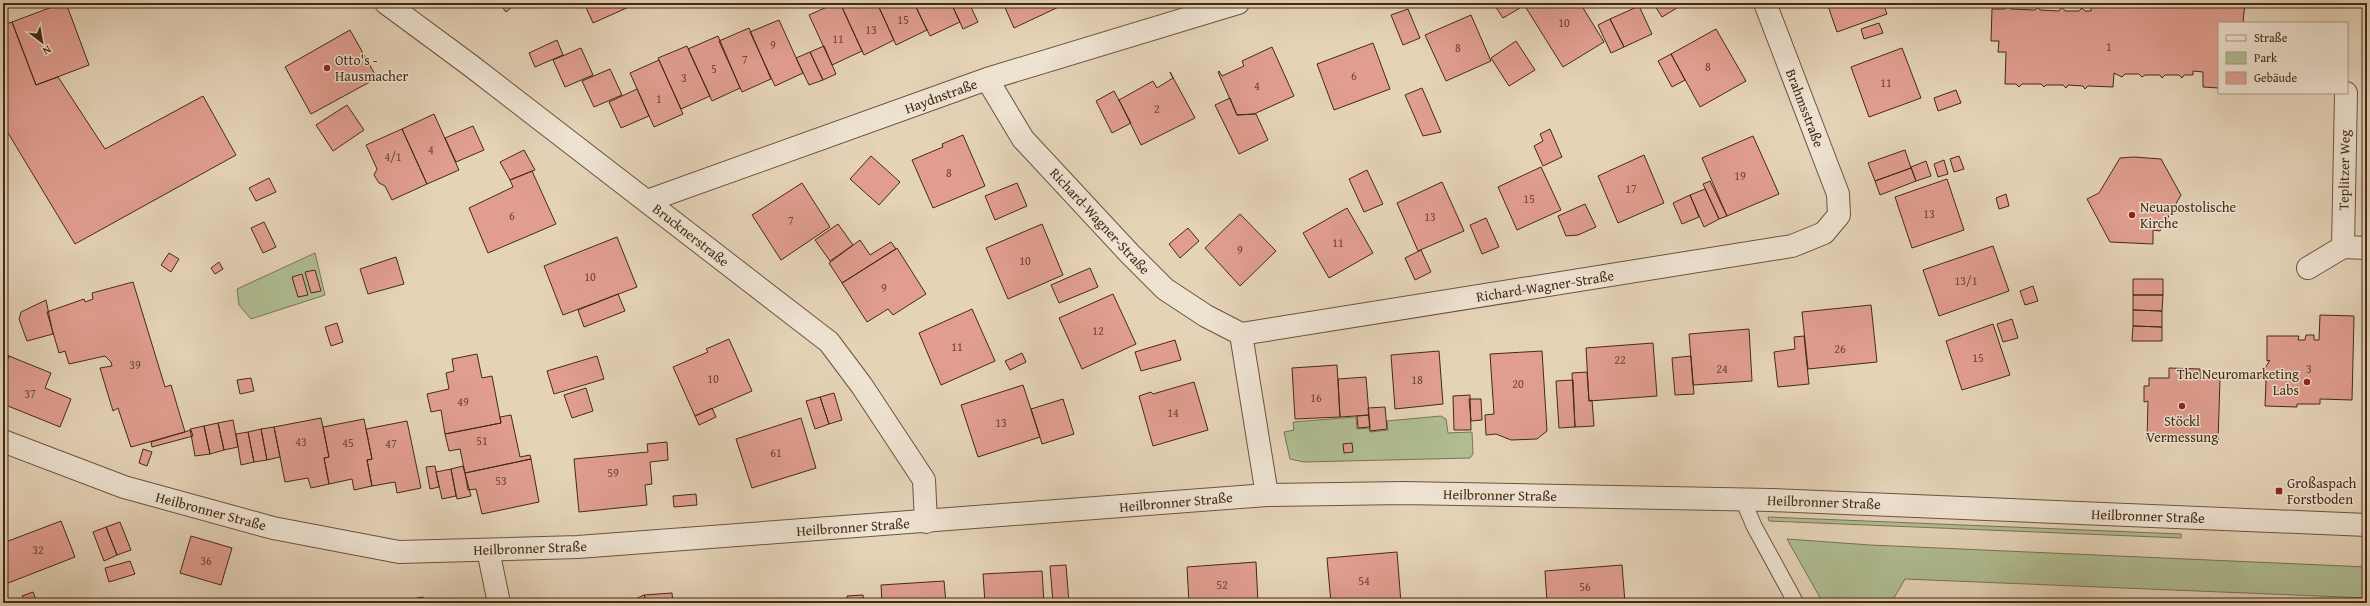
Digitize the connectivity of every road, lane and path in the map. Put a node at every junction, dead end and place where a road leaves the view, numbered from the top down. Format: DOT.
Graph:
graph roads {
  1 [pos="386,3"];
  2 [pos="1238,3"];
  3 [pos="1765,3"];
  4 [pos="987,79"];
  5 [pos="2346,94"];
  6 [pos="647,201"];
  7 [pos="1839,215"];
  8 [pos="2343,247"];
  9 [pos="2367,248"];
  10 [pos="2308,268"];
  11 [pos="1241,334"];
  12 [pos="3,441"];
  13 [pos="1267,495"];
  14 [pos="1743,500"];
  15 [pos="926,522"];
  16 [pos="2367,525"];
  17 [pos="488,550"];
  18 [pos="499,603"];
  19 [pos="1796,603"];
  1 -- 6 [label="street, Brucknerstraße"];
  2 -- 4 [label="street, Haydnstraße"];
  3 -- 7 [label="street, Brahmsstraße"];
  4 -- 6 [label="street, Haydnstraße"];
  4 -- 11 [label="street, Richard-Wagner-Straße"];
  5 -- 8 [label="street, Teplitzer Weg"];
  6 -- 15 [label="street, Brucknerstraße"];
  7 -- 11 [label="street, Richard-Wagner-Straße"];
  8 -- 9 [label="street"];
  8 -- 10 [label="street"];
  11 -- 13 [label="street"];
  12 -- 17 [label="street, Heilbronner Straße"];
  13 -- 14 [label="street, Heilbronner Straße"];
  13 -- 15 [label="street, Heilbronner Straße"];
  14 -- 16 [label="street, Heilbronner Straße"];
  14 -- 19 [label="lane"];
  15 -- 17 [label="street, Heilbronner Straße"];
  17 -- 18 [label="street"];
}
